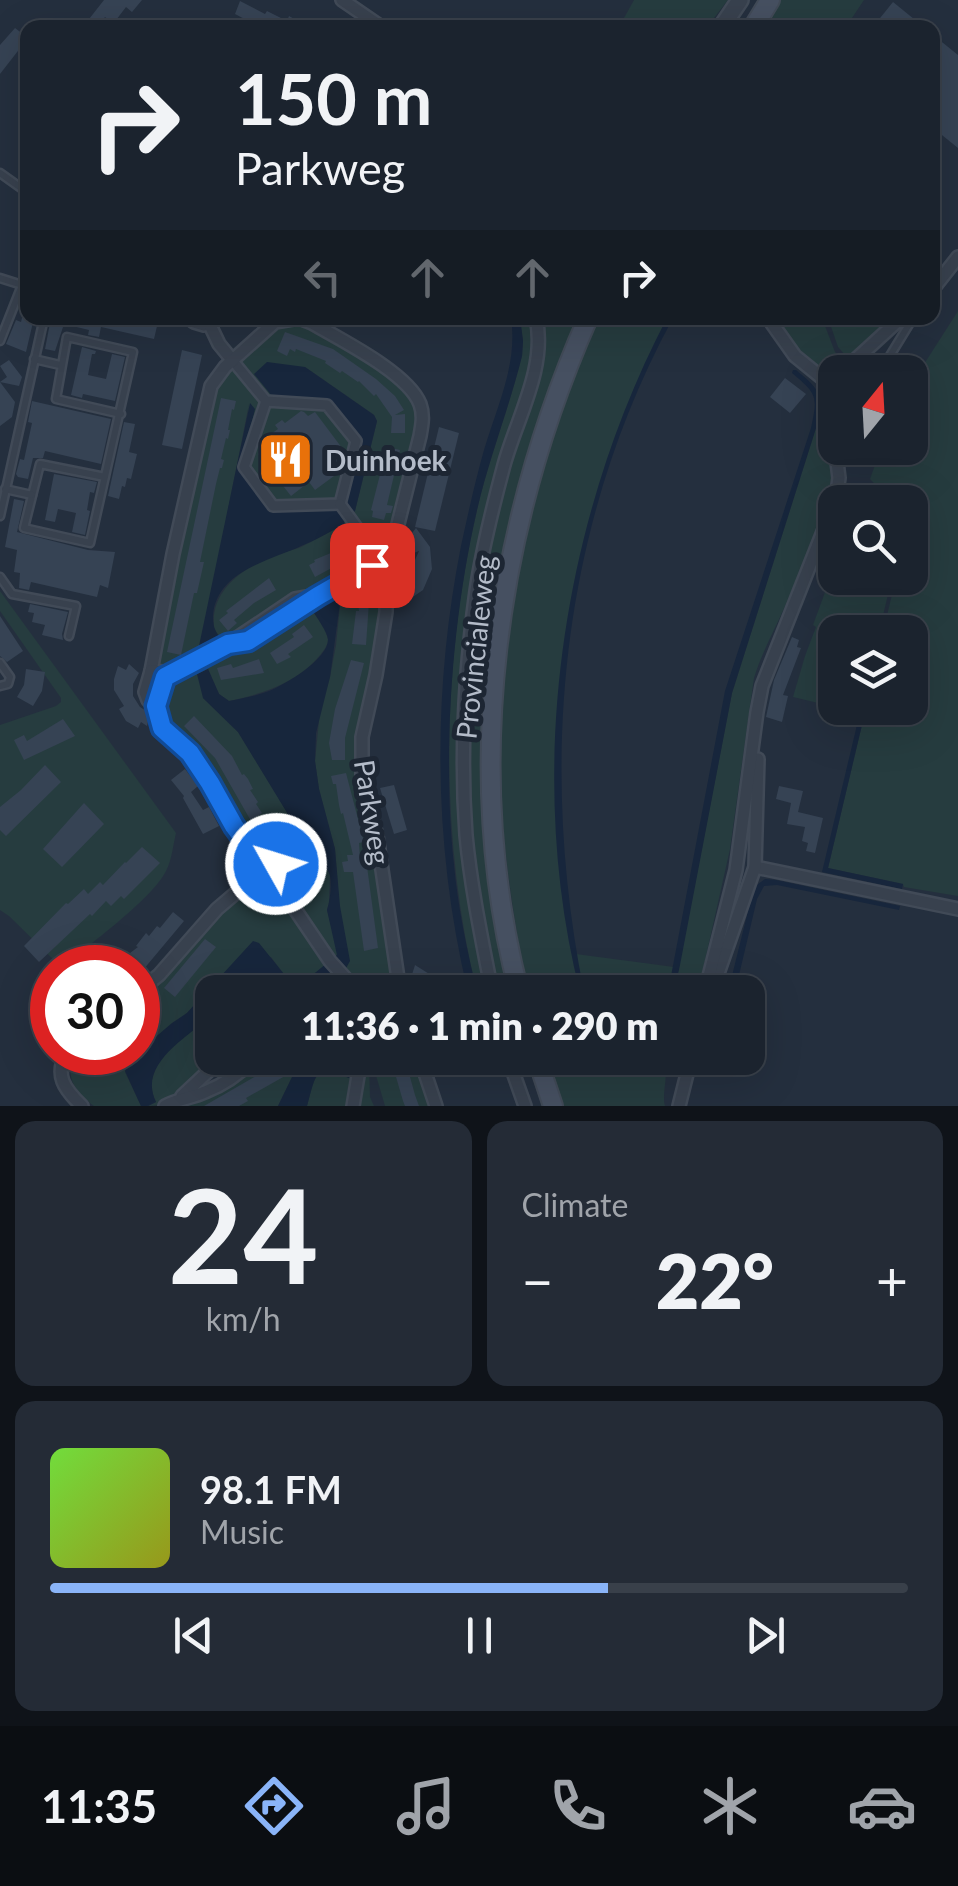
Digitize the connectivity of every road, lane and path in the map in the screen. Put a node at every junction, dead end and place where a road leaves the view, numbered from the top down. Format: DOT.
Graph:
graph roads {
  1 [pos="342,0"];
  2 [pos="371,20"];
  3 [pos="958,256"];
  4 [pos="940,280"];
  5 [pos="20,289"];
  6 [pos="4,319"];
  7 [pos="42,325"];
  8 [pos="214,325"];
  9 [pos="272,325"];
  10 [pos="315,325"];
  11 [pos="538,325"];
  12 [pos="585,325"];
  13 [pos="773,325"];
  14 [pos="893,325"];
  15 [pos="909,325"];
  16 [pos="0,341"];
  17 [pos="860,355"];
  18 [pos="890,355"];
  19 [pos="34,360"];
  20 [pos="233,361"];
  21 [pos="60,365"];
  22 [pos="818,371"];
  23 [pos="266,402"];
  24 [pos="120,414"];
  25 [pos="838,465"];
  26 [pos="105,478"];
  27 [pos="6,489"];
  28 [pos="32,495"];
  29 [pos="340,504"];
  30 [pos="0,516"];
  31 [pos="379,556"];
  32 [pos="387,572"];
  33 [pos="0,577"];
  34 [pos="69,636"];
  35 [pos="0,663"];
  36 [pos="151,672"];
  37 [pos="165,677"];
  38 [pos="0,686"];
  39 [pos="156,706"];
  40 [pos="757,712"];
  41 [pos="256,856"];
  42 [pos="755,867"];
  43 [pos="265,874"];
  44 [pos="958,909"];
  45 [pos="160,974"];
  46 [pos="344,975"];
  47 [pos="397,975"];
  48 [pos="489,975"];
  49 [pos="516,975"];
  50 [pos="712,975"];
  51 [pos="714,975"];
  52 [pos="60,1075"];
  53 [pos="204,1075"];
  54 [pos="238,1075"];
  55 [pos="359,1075"];
  56 [pos="426,1075"];
  57 [pos="514,1075"];
  58 [pos="543,1075"];
  59 [pos="687,1075"];
  60 [pos="179,1099"];
  61 [pos="78,1105"];
  62 [pos="165,1106"];
  63 [pos="353,1106"];
  64 [pos="436,1106"];
  65 [pos="525,1106"];
  66 [pos="553,1106"];
  67 [pos="679,1106"];
  1 -- 2 [label="street"];
  3 -- 4 [label="street"];
  5 -- 6 [label="lane"];
  6 -- 16 [label="lane"];
  7 -- 19 [label="lane"];
  8 -- 20 [label="street"];
  9 -- 20 [label="street"];
  10 -- 31 [label="street"];
  11 -- 48 [label="street"];
  12 -- 49 [label="main road, Provincialeweg"];
  13 -- 22 [label="street"];
  14 -- 17 [label="street"];
  15 -- 18 [label="lane"];
  19 -- 21 [label="lane"];
  19 -- 27 [label="lane"];
  20 -- 23 [label="street"];
  20 -- 36 [label="street"];
  21 -- 24 [label="lane"];
  21 -- 24 [label="lane"];
  23 -- 29 [label="street"];
  23 -- 29 [label="street"];
  24 -- 26 [label="lane"];
  25 -- 40 [label="street"];
  26 -- 28 [label="lane"];
  26 -- 28 [label="lane"];
  27 -- 28 [label="lane"];
  27 -- 30 [label="lane"];
  29 -- 31 [label="street"];
  31 -- 32 [label="street"];
  31 -- 32 [label="street, Parkweg"];
  31 -- 37 [label="street"];
  32 -- 47 [label="street, Parkweg"];
  33 -- 34 [label="lane"];
  35 -- 38 [label="lane"];
  36 -- 37 [label="street"];
  36 -- 39 [label="street"];
  37 -- 39 [label="street"];
  39 -- 41 [label="street"];
  40 -- 42 [label="street"];
  40 -- 50 [label="street"];
  41 -- 43 [label="street"];
  41 -- 43 [label="street"];
  42 -- 44 [label="street"];
  42 -- 51 [label="street"];
  43 -- 45 [label="street"];
  43 -- 46 [label="street"];
  52 -- 61 [label="street"];
  53 -- 60 [label="street"];
  54 -- 60 [label="street"];
  55 -- 63 [label="street"];
  56 -- 64 [label="street"];
  57 -- 65 [label="street"];
  58 -- 66 [label="main road"];
  59 -- 67 [label="street"];
  60 -- 62 [label="street"];
}
